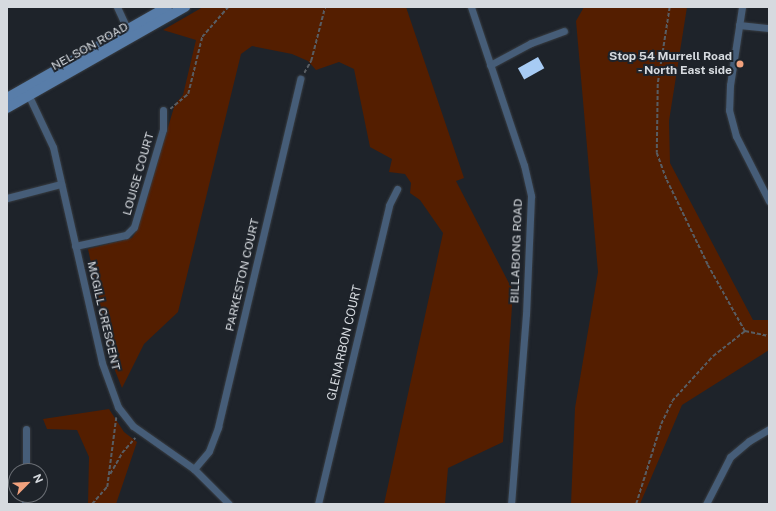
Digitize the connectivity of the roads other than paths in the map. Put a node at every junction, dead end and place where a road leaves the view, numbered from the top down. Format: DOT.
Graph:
graph roads {
  1 [pos="116,7"];
  2 [pos="167,7"];
  3 [pos="185,7"];
  4 [pos="471,7"];
  5 [pos="742,7"];
  6 [pos="739,25"];
  7 [pos="769,28"];
  8 [pos="564,31"];
  9 [pos="130,35"];
  10 [pos="490,65"];
  11 [pos="300,79"];
  12 [pos="27,92"];
  13 [pos="7,98"];
  14 [pos="7,108"];
  15 [pos="167,110"];
  16 [pos="61,184"];
  17 [pos="397,189"];
  18 [pos="7,198"];
  19 [pos="769,201"];
  20 [pos="75,246"];
  21 [pos="26,429"];
  22 [pos="769,429"];
  23 [pos="26,463"];
  24 [pos="194,469"];
  25 [pos="230,504"];
  26 [pos="318,504"];
  27 [pos="511,504"];
  28 [pos="706,504"];
  1 -- 9 [label="street"];
  2 -- 9 [label="main road, NELSON ROAD"];
  3 -- 9 [label="main road, NELSON ROAD"];
  4 -- 10 [label="street, BILLABONG ROAD"];
  5 -- 6 [label="street"];
  6 -- 7 [label="street"];
  6 -- 19 [label="street"];
  8 -- 10 [label="street"];
  9 -- 12 [label="main road, NELSON ROAD"];
  10 -- 27 [label="street, BILLABONG ROAD"];
  11 -- 24 [label="street, PARKESTON COURT"];
  12 -- 13 [label="main road, NELSON ROAD"];
  12 -- 14 [label="main road, NELSON ROAD"];
  12 -- 16 [label="street, MCGILL CRESCENT"];
  15 -- 20 [label="street, LOUISE COURT"];
  16 -- 18 [label="street"];
  16 -- 20 [label="street, MCGILL CRESCENT"];
  17 -- 26 [label="street, GLENARBON COURT"];
  20 -- 24 [label="street, MCGILL CRESCENT"];
  21 -- 23 [label="street"];
  22 -- 28 [label="street"];
  24 -- 25 [label="street, MCGILL CRESCENT"];
}
